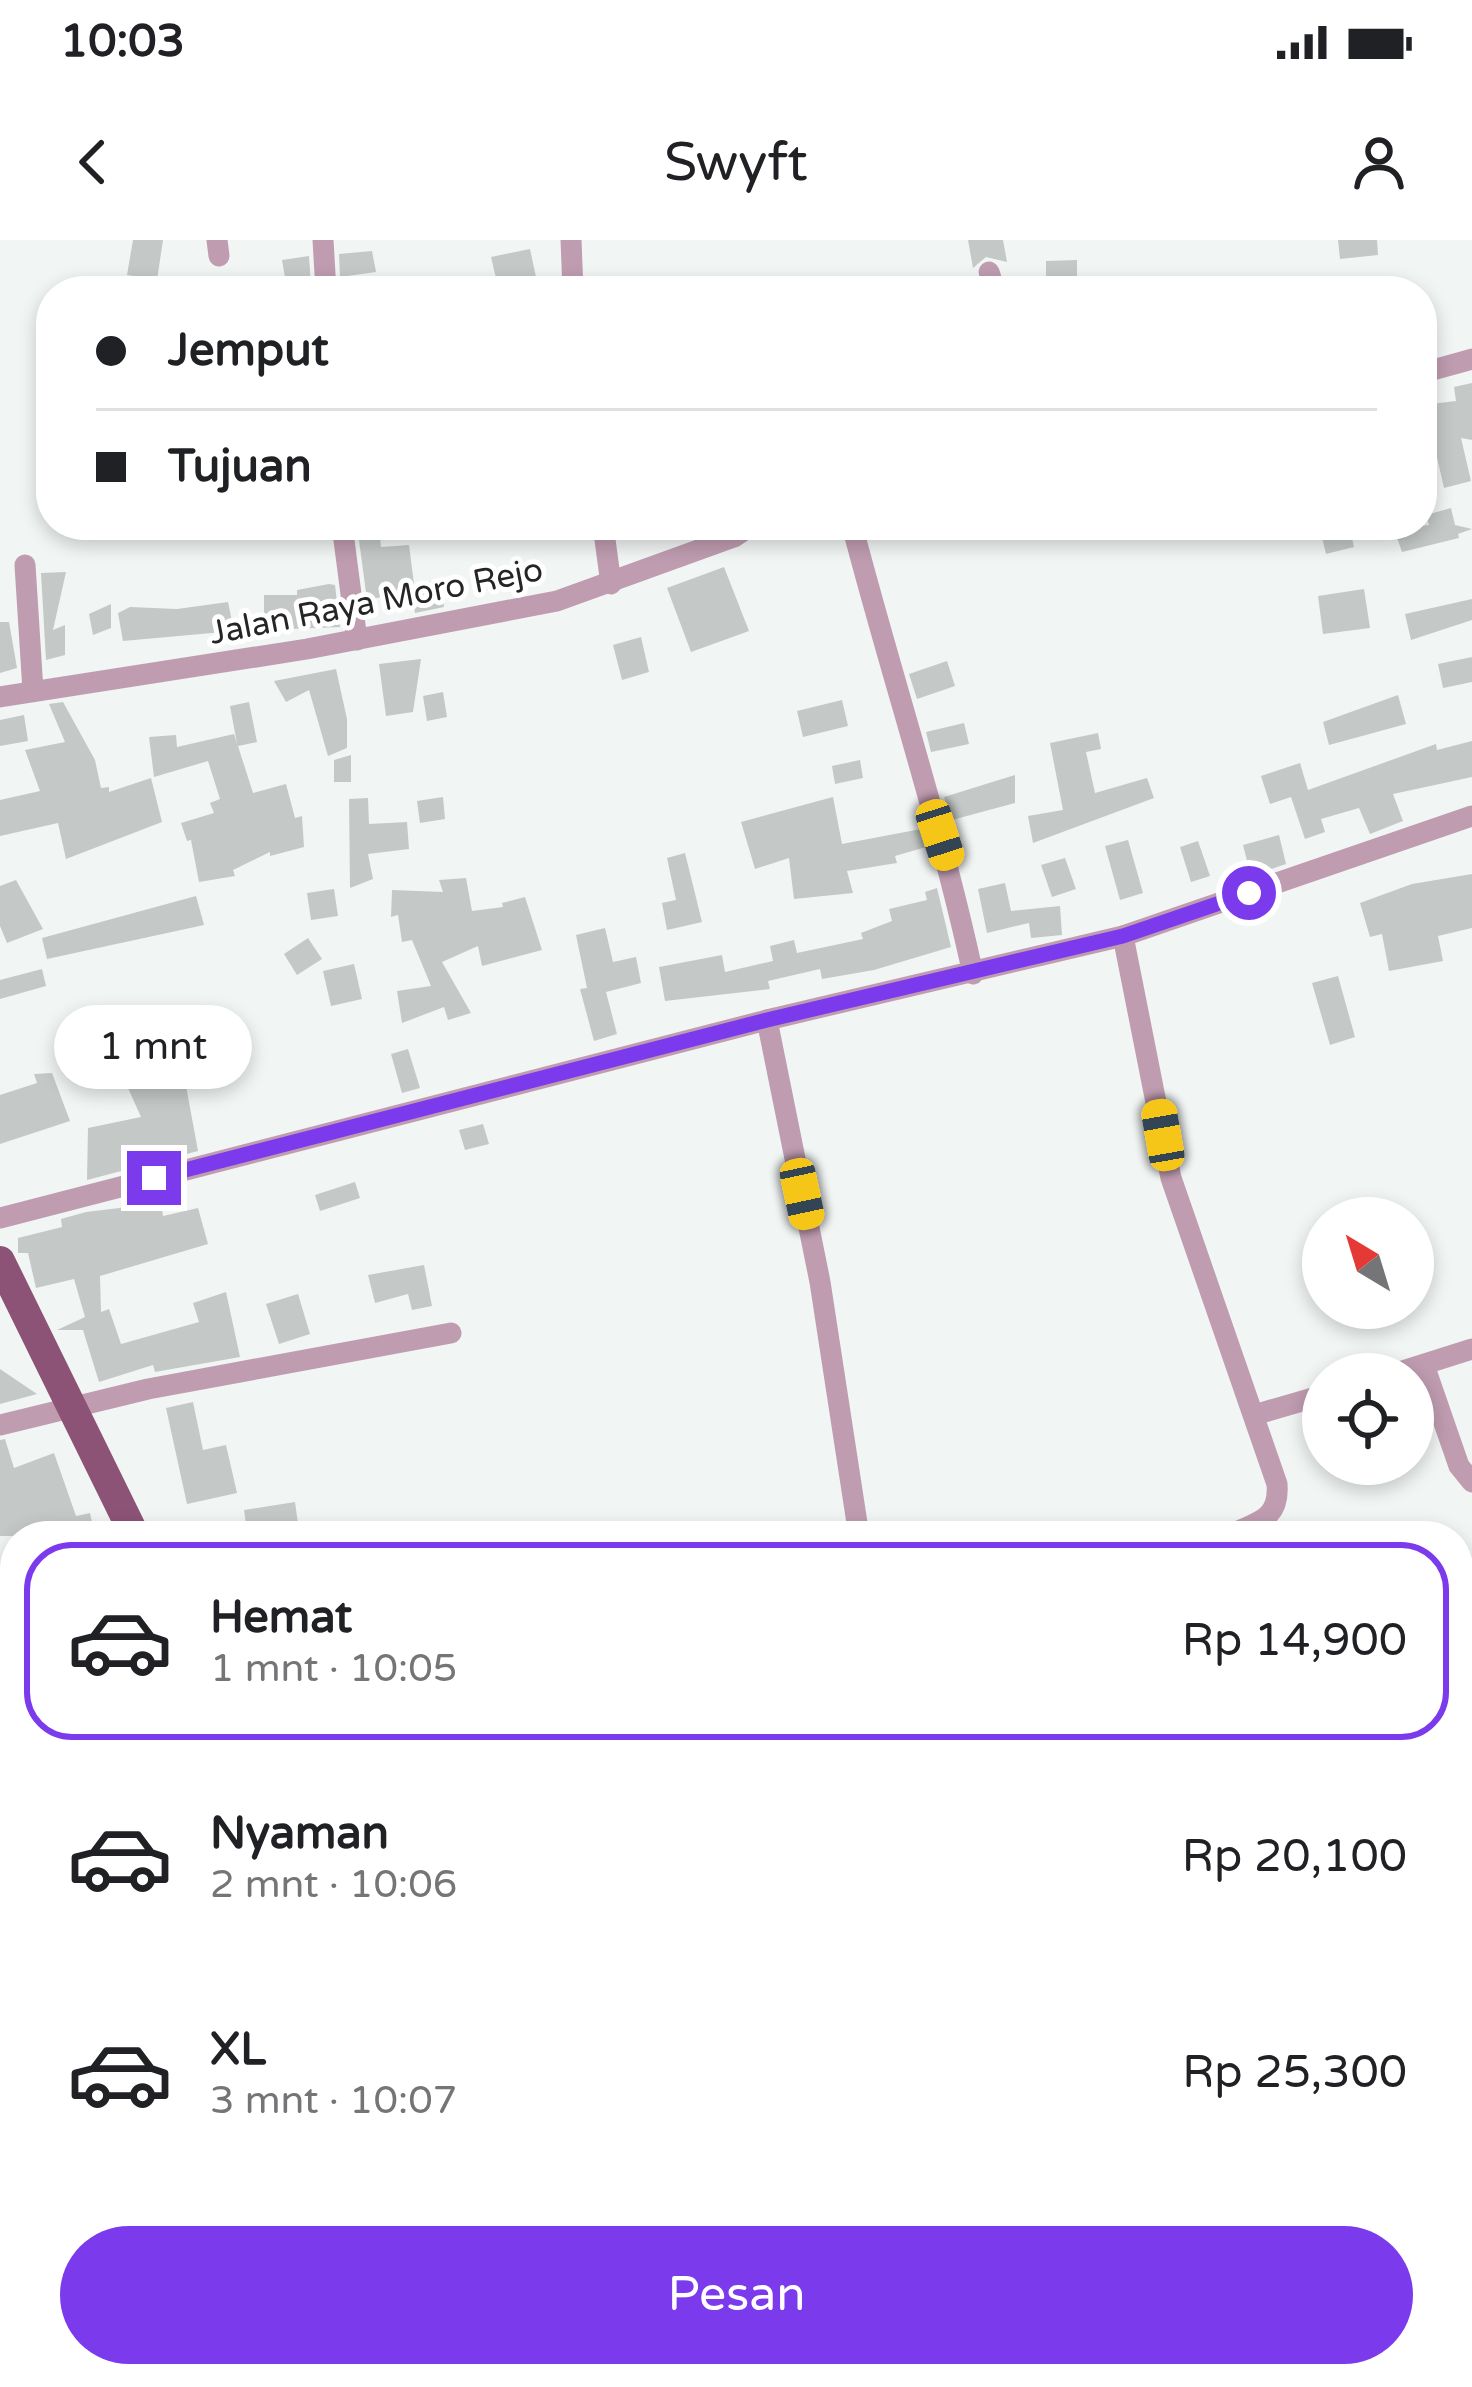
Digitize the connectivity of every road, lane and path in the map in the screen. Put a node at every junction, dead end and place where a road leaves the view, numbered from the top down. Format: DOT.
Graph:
graph roads {
  1 [pos="323,240"];
  2 [pos="571,240"];
  3 [pos="325,276"];
  4 [pos="572,276"];
  5 [pos="1472,359"];
  6 [pos="1437,369"];
  7 [pos="344,540"];
  8 [pos="605,540"];
  9 [pos="716,540"];
  10 [pos="856,540"];
  11 [pos="26,565"];
  12 [pos="611,584"];
  13 [pos="357,640"];
  14 [pos="33,692"];
  15 [pos="0,697"];
  16 [pos="1472,816"];
  17 [pos="1123,936"];
  18 [pos="973,974"];
  19 [pos="767,1020"];
  20 [pos="0,1218"];
  21 [pos="0,1261"];
  22 [pos="451,1334"];
  23 [pos="1472,1349"];
  24 [pos="1434,1362"];
  25 [pos="1434,1394"];
  26 [pos="1302,1401"];
  27 [pos="68,1409"];
  28 [pos="1254,1415"];
  29 [pos="0,1425"];
  30 [pos="1472,1482"];
  31 [pos="126,1521"];
  32 [pos="857,1521"];
  33 [pos="1262,1521"];
  1 -- 3 [label="street"];
  2 -- 4 [label="street"];
  5 -- 6 [label="street"];
  7 -- 13 [label="street"];
  8 -- 12 [label="street"];
  9 -- 12 [label="street, Jalan Raya Moro Rejo"];
  10 -- 18 [label="street"];
  11 -- 14 [label="street"];
  12 -- 13 [label="street, Jalan Raya Moro Rejo"];
  13 -- 14 [label="street, Jalan Raya Moro Rejo"];
  14 -- 15 [label="street, Jalan Raya Moro Rejo"];
  16 -- 17 [label="street"];
  17 -- 18 [label="street"];
  17 -- 28 [label="street"];
  18 -- 19 [label="street"];
  19 -- 20 [label="street"];
  19 -- 32 [label="street"];
  21 -- 27 [label="main road"];
  22 -- 27 [label="street"];
  23 -- 24 [label="street"];
  25 -- 30 [label="street"];
  26 -- 28 [label="street"];
  27 -- 29 [label="street"];
  27 -- 31 [label="main road"];
  28 -- 33 [label="street"];
}
